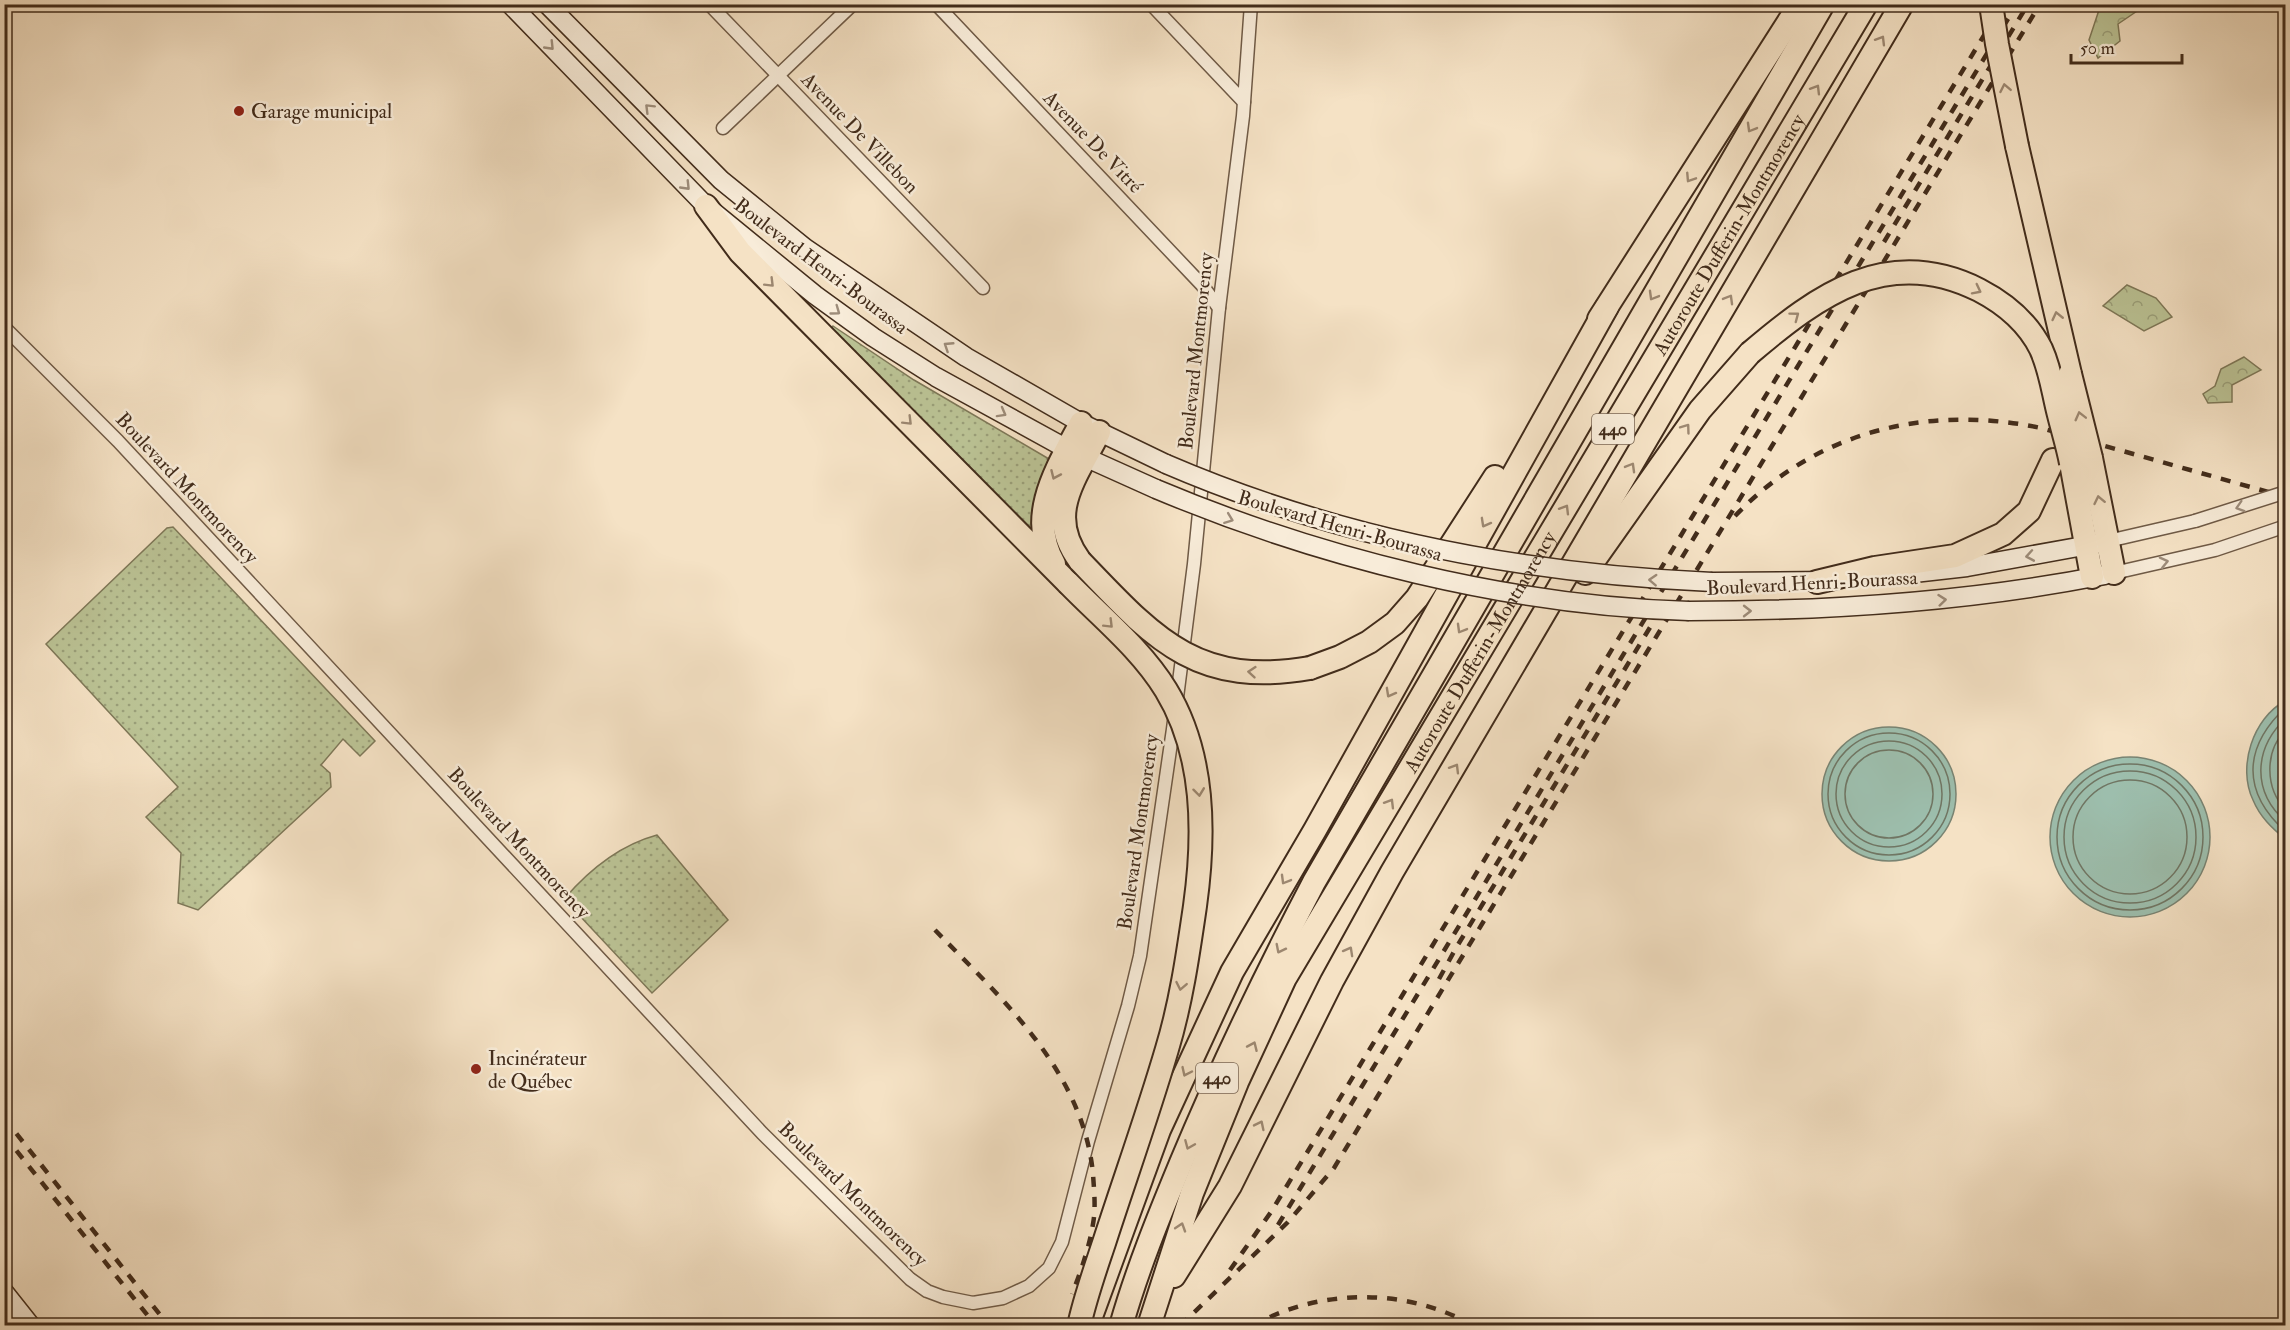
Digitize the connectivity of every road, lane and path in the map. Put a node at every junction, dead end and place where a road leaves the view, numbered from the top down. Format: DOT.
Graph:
graph roads {
  1 [pos="510,4"];
  2 [pos="547,4"];
  3 [pos="709,4"];
  4 [pos="853,4"];
  5 [pos="936,4"];
  6 [pos="1150,4"];
  7 [pos="1251,4"];
  8 [pos="1800,4"];
  9 [pos="1823,4"];
  10 [pos="1866,4"];
  11 [pos="1902,4"];
  12 [pos="1991,4"];
  13 [pos="777,75"];
  14 [pos="1244,102"];
  15 [pos="723,128"];
  16 [pos="706,206"];
  17 [pos="983,288"];
  18 [pos="1607,307"];
  19 [pos="1219,308"];
  20 [pos="4,327"];
  21 [pos="1090,428"];
  22 [pos="1077,454"];
  23 [pos="2072,460"];
  24 [pos="2286,492"];
  25 [pos="2286,526"];
  26 [pos="2098,543"];
  27 [pos="2103,575"];
  28 [pos="1064,580"];
  29 [pos="1817,582"];
  30 [pos="1474,735"];
  31 [pos="6,1297"];
  32 [pos="1157,1302"];
  33 [pos="31,1326"];
  34 [pos="1079,1326"];
  35 [pos="1088,1326"];
  36 [pos="1121,1326"];
  37 [pos="1149,1326"];
  1 -- 16 [label="main road, Boulevard Henri-Bourassa, one-way"];
  21 -- 2 [label="main road, Boulevard Henri-Bourassa, one-way"];
  3 -- 13 [label="street, Avenue De Villebon"];
  4 -- 13 [label="street"];
  5 -- 19 [label="street, Avenue De Vitré"];
  6 -- 14 [label="street"];
  7 -- 14 [label="street, Boulevard Montmorency"];
  8 -- 18 [label="highway, one-way"];
  9 -- 36 [label="highway, Autoroute Dufferin-Montmorency / 440, one-way"];
  32 -- 10 [label="highway, Autoroute Dufferin-Montmorency / 440, one-way"];
  30 -- 11 [label="highway, one-way"];
  23 -- 12 [label="highway, one-way, bridge"];
  13 -- 15 [label="street"];
  13 -- 17 [label="street, Avenue De Villebon"];
  14 -- 19 [label="street, Boulevard Montmorency"];
  16 -- 22 [label="main road, Boulevard Henri-Bourassa, one-way"];
  16 -- 28 [label="highway, one-way"];
  18 -- 22 [label="highway, one-way, bridge"];
  18 -- 35 [label="highway, one-way"];
  19 -- 20 [label="street, Boulevard Montmorency"];
  21 -- 22 [label="highway"];
  29 -- 21 [label="main road, Boulevard Henri-Bourassa, one-way, bridge"];
  22 -- 27 [label="main road, Boulevard Henri-Bourassa, one-way, bridge"];
  22 -- 28 [label="highway, one-way"];
  23 -- 26 [label="highway"];
  23 -- 29 [label="highway"];
  30 -- 23 [label="highway, one-way, bridge"];
  24 -- 26 [label="street, Boulevard Henri-Bourassa, one-way, bridge"];
  27 -- 25 [label="street, Boulevard Henri-Bourassa, one-way"];
  26 -- 27 [label="highway"];
  26 -- 29 [label="main road, Boulevard Henri-Bourassa, one-way"];
  28 -- 34 [label="highway, one-way, bridge"];
  32 -- 30 [label="highway, one-way"];
  31 -- 33 [label="main road"];
  32 -- 37 [label="highway, Autoroute Dufferin-Montmorency / 440"];
}
